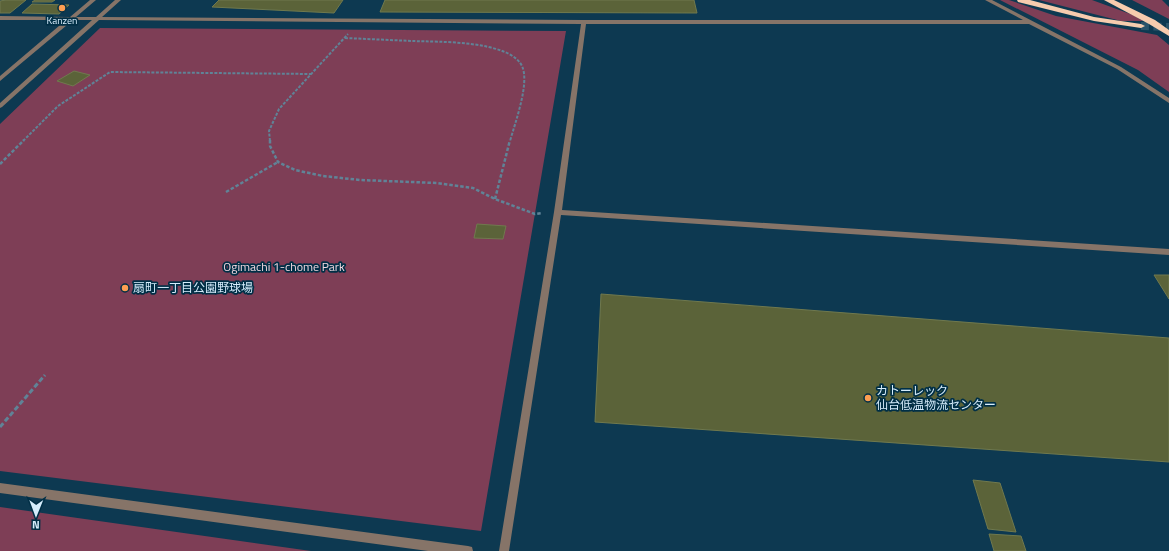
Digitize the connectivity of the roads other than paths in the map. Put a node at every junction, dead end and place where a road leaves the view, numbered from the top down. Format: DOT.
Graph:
graph roads {
  1 [pos="94,0"];
  2 [pos="118,0"];
  3 [pos="988,0"];
  4 [pos="1021,0"];
  5 [pos="1108,0"];
  6 [pos="0,18"];
  7 [pos="71,19"];
  8 [pos="96,19"];
  9 [pos="584,22"];
  10 [pos="1032,22"];
  11 [pos="1141,26"];
  12 [pos="1169,34"];
  13 [pos="0,78"];
  14 [pos="1169,101"];
  15 [pos="0,106"];
  16 [pos="558,212"];
  17 [pos="1169,252"];
  18 [pos="0,488"];
  19 [pos="468,551"];
  20 [pos="504,551"];
  1 -- 7 [label="street"];
  2 -- 8 [label="street"];
  3 -- 10 [label="street"];
  4 -- 11 [label="highway"];
  5 -- 12 [label="highway"];
  6 -- 7 [label="street"];
  7 -- 8 [label="street"];
  7 -- 13 [label="street"];
  8 -- 9 [label="street"];
  8 -- 15 [label="street"];
  9 -- 10 [label="street"];
  9 -- 16 [label="street"];
  10 -- 14 [label="street"];
  16 -- 17 [label="street"];
  16 -- 20 [label="street"];
  18 -- 19 [label="street"];
}
